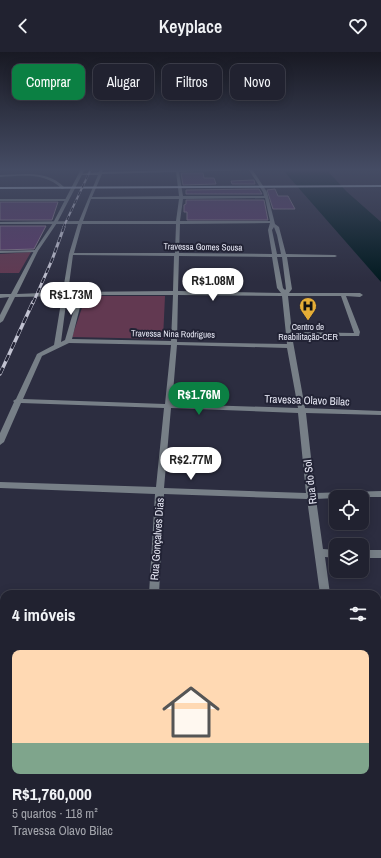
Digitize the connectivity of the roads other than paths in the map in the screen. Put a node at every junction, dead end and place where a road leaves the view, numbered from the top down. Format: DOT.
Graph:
graph roads {
  1 [pos="64,207"];
  2 [pos="86,207"];
  3 [pos="180,207"];
  4 [pos="268,207"];
  5 [pos="80,222"];
  6 [pos="178,222"];
  7 [pos="0,223"];
  8 [pos="55,223"];
  9 [pos="273,224"];
  10 [pos="36,251"];
  11 [pos="0,252"];
  12 [pos="72,254"];
  13 [pos="178,254"];
  14 [pos="275,256"];
  15 [pos="284,256"];
  16 [pos="335,256"];
  17 [pos="0,292"];
  18 [pos="81,293"];
  19 [pos="176,293"];
  20 [pos="14,294"];
  21 [pos="66,294"];
  22 [pos="285,294"];
  23 [pos="343,295"];
  24 [pos="360,295"];
  25 [pos="0,296"];
  26 [pos="0,321"];
  27 [pos="289,334"];
  28 [pos="68,341"];
  29 [pos="174,343"];
  30 [pos="57,346"];
  31 [pos="290,346"];
  32 [pos="17,401"];
  33 [pos="167,405"];
  34 [pos="302,411"];
  35 [pos="381,413"];
  36 [pos="0,442"];
  37 [pos="0,485"];
  38 [pos="160,490"];
  39 [pos="381,494"];
  40 [pos="311,496"];
  41 [pos="320,553"];
  42 [pos="329,554"];
  43 [pos="369,554"];
  44 [pos="381,554"];
  45 [pos="154,590"];
  46 [pos="325,590"];
  1 -- 8 [label="street"];
  2 -- 5 [label="street"];
  3 -- 6 [label="street, Rua Gonçalves Dias"];
  4 -- 9 [label="street"];
  5 -- 6 [label="street"];
  5 -- 8 [label="street"];
  5 -- 12 [label="street"];
  6 -- 9 [label="street"];
  6 -- 13 [label="street, Rua Gonçalves Dias"];
  7 -- 8 [label="street"];
  8 -- 10 [label="street"];
  9 -- 14 [label="street"];
  9 -- 15 [label="street"];
  10 -- 11 [label="street"];
  10 -- 20 [label="street"];
  12 -- 13 [label="street, Travessa Gomes Sousa"];
  12 -- 21 [label="street"];
  13 -- 14 [label="street, Travessa Gomes Sousa"];
  13 -- 19 [label="street, Rua Gonçalves Dias"];
  14 -- 15 [label="street, Travessa Gomes Sousa"];
  14 -- 22 [label="street"];
  15 -- 16 [label="street, Travessa Gomes Sousa"];
  15 -- 22 [label="street"];
  17 -- 20 [label="street"];
  18 -- 19 [label="street"];
  18 -- 21 [label="street"];
  18 -- 28 [label="street"];
  19 -- 22 [label="street"];
  19 -- 29 [label="street, Rua Gonçalves Dias"];
  20 -- 21 [label="street"];
  20 -- 25 [label="street"];
  20 -- 26 [label="street"];
  21 -- 30 [label="street"];
  22 -- 23 [label="street"];
  22 -- 27 [label="street, Rua do Sol"];
  23 -- 24 [label="street"];
  23 -- 27 [label="street"];
  27 -- 31 [label="street, Rua do Sol"];
  28 -- 29 [label="street, Travessa Nina Rodrigues"];
  28 -- 30 [label="street, Travessa Nina Rodrigues"];
  29 -- 31 [label="street, Travessa Nina Rodrigues"];
  29 -- 33 [label="street, Rua Gonçalves Dias"];
  30 -- 32 [label="street, Travessa Nina Rodrigues"];
  31 -- 34 [label="street, Rua do Sol"];
  32 -- 33 [label="street, Travessa Olavo Bilac"];
  32 -- 36 [label="street, Travessa Nina Rodrigues"];
  33 -- 34 [label="street, Travessa Olavo Bilac"];
  33 -- 38 [label="street, Rua Gonçalves Dias"];
  34 -- 35 [label="street, Travessa Olavo Bilac"];
  34 -- 40 [label="street, Rua do Sol"];
  37 -- 38 [label="street"];
  38 -- 40 [label="street"];
  38 -- 45 [label="street, Rua Gonçalves Dias"];
  39 -- 40 [label="street"];
  40 -- 41 [label="street, Rua do Sol"];
  41 -- 42 [label="street"];
  41 -- 46 [label="street, Rua do Sol"];
  43 -- 44 [label="street"];
}
